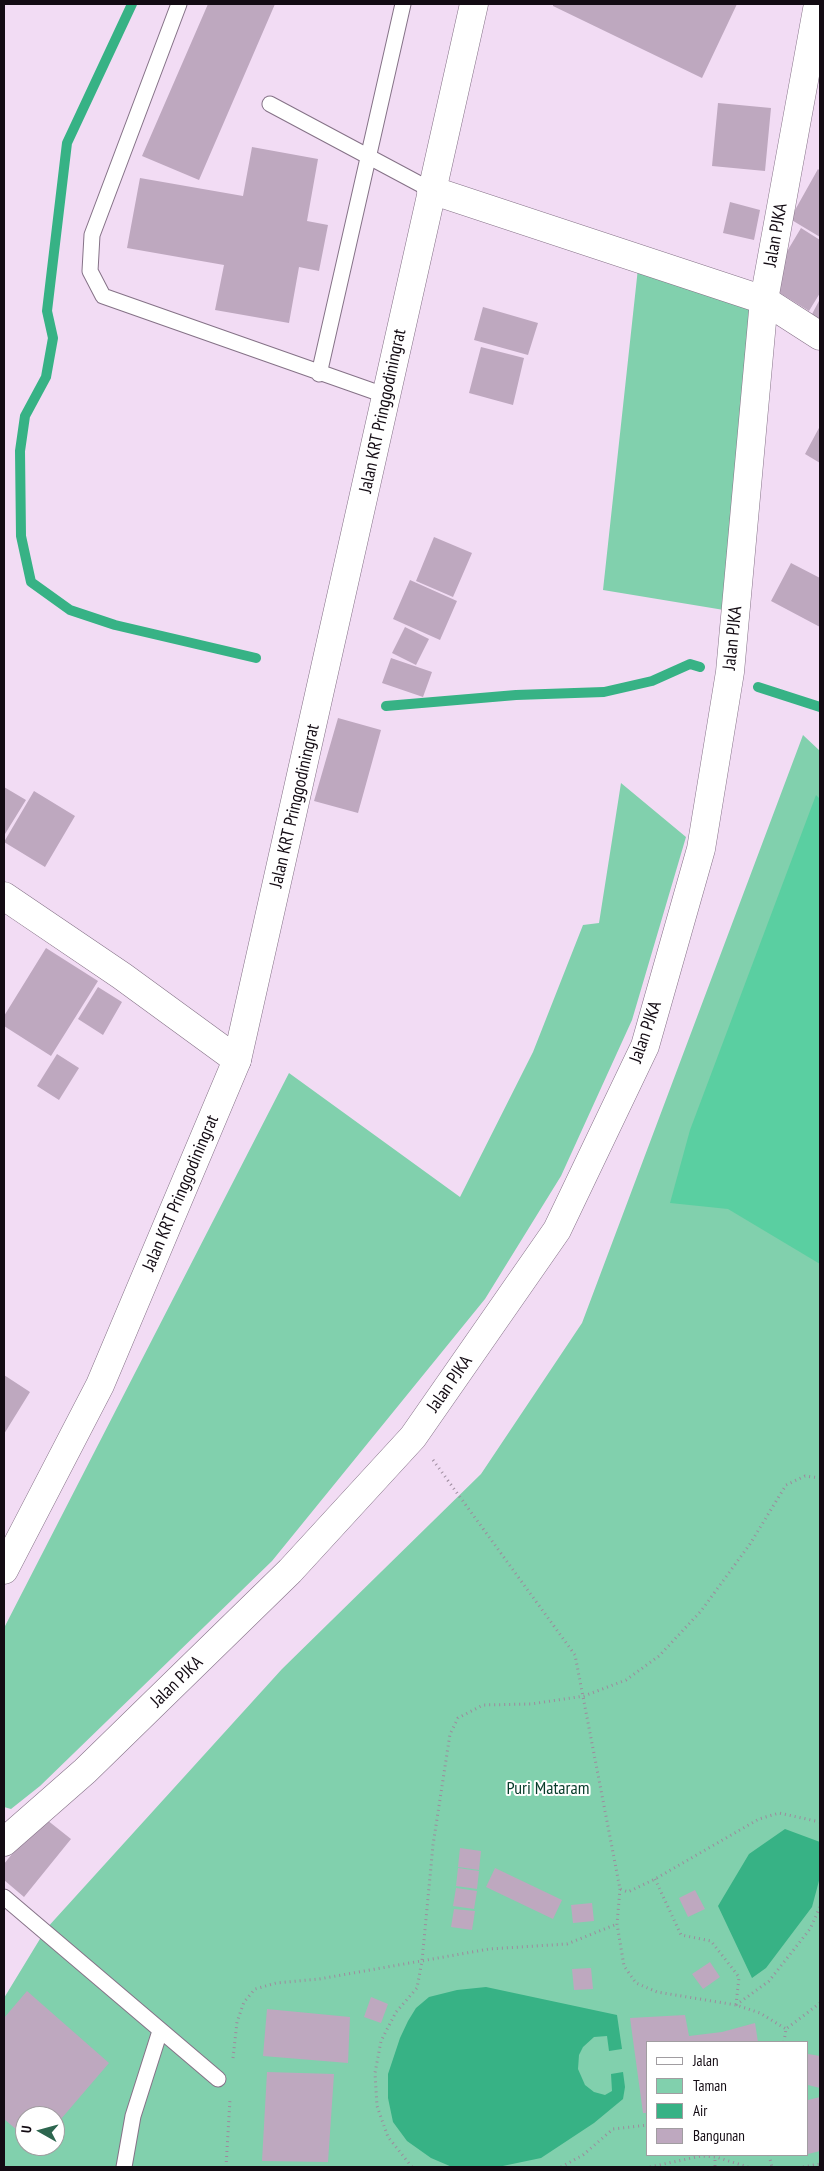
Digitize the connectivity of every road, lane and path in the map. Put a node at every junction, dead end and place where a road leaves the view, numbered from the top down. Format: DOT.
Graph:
graph roads {
  1 [pos="179,4"];
  2 [pos="403,4"];
  3 [pos="474,4"];
  4 [pos="818,4"];
  5 [pos="270,104"];
  6 [pos="368,156"];
  7 [pos="431,190"];
  8 [pos="764,300"];
  9 [pos="820,336"];
  10 [pos="319,374"];
  11 [pos="387,396"];
  12 [pos="4,896"];
  13 [pos="237,1060"];
  14 [pos="414,1436"];
  15 [pos="820,1478"];
  16 [pos="4,1570"];
  17 [pos="584,1696"];
  18 [pos="820,1822"];
  19 [pos="4,1842"];
  20 [pos="655,1879"];
  21 [pos="620,1888"];
  22 [pos="4,1898"];
  23 [pos="820,1907"];
  24 [pos="617,1924"];
  25 [pos="422,1961"];
  26 [pos="820,2003"];
  27 [pos="736,2005"];
  28 [pos="786,2029"];
  29 [pos="160,2031"];
  30 [pos="784,2041"];
  31 [pos="232,2068"];
  32 [pos="218,2079"];
  33 [pos="230,2098"];
  34 [pos="646,2125"];
  35 [pos="715,2156"];
  36 [pos="820,2164"];
  37 [pos="124,2167"];
  38 [pos="226,2167"];
  39 [pos="412,2167"];
  40 [pos="561,2167"];
  41 [pos="650,2167"];
  42 [pos="715,2167"];
  43 [pos="748,2167"];
  44 [pos="803,2167"];
  1 -- 10 [label="lane"];
  2 -- 6 [label="lane"];
  3 -- 7 [label="main road, Jalan KRT Pringgodiningrat"];
  4 -- 8 [label="main road, Jalan PJKA"];
  5 -- 6 [label="lane"];
  6 -- 7 [label="lane"];
  6 -- 10 [label="lane"];
  7 -- 8 [label="main road"];
  7 -- 11 [label="main road, Jalan KRT Pringgodiningrat"];
  8 -- 9 [label="main road"];
  8 -- 14 [label="main road, Jalan PJKA"];
  10 -- 11 [label="lane"];
  11 -- 13 [label="main road, Jalan KRT Pringgodiningrat"];
  12 -- 13 [label="main road"];
  13 -- 16 [label="main road, Jalan KRT Pringgodiningrat"];
  14 -- 17 [label="path"];
  14 -- 19 [label="main road, Jalan PJKA"];
  15 -- 17 [label="path"];
  17 -- 21 [label="path"];
  17 -- 25 [label="path"];
  18 -- 20 [label="path"];
  20 -- 21 [label="path"];
  20 -- 27 [label="path"];
  21 -- 24 [label="path"];
  22 -- 29 [label="lane"];
  23 -- 27 [label="path"];
  24 -- 25 [label="path"];
  24 -- 27 [label="path"];
  25 -- 31 [label="path"];
  25 -- 39 [label="path"];
  26 -- 28 [label="path"];
  27 -- 28 [label="path"];
  28 -- 30 [label="path"];
  29 -- 32 [label="lane"];
  29 -- 37 [label="lane"];
  33 -- 38 [label="path"];
  34 -- 40 [label="path"];
  35 -- 41 [label="path"];
  35 -- 42 [label="path"];
  35 -- 43 [label="path"];
  36 -- 44 [label="path"];
}
